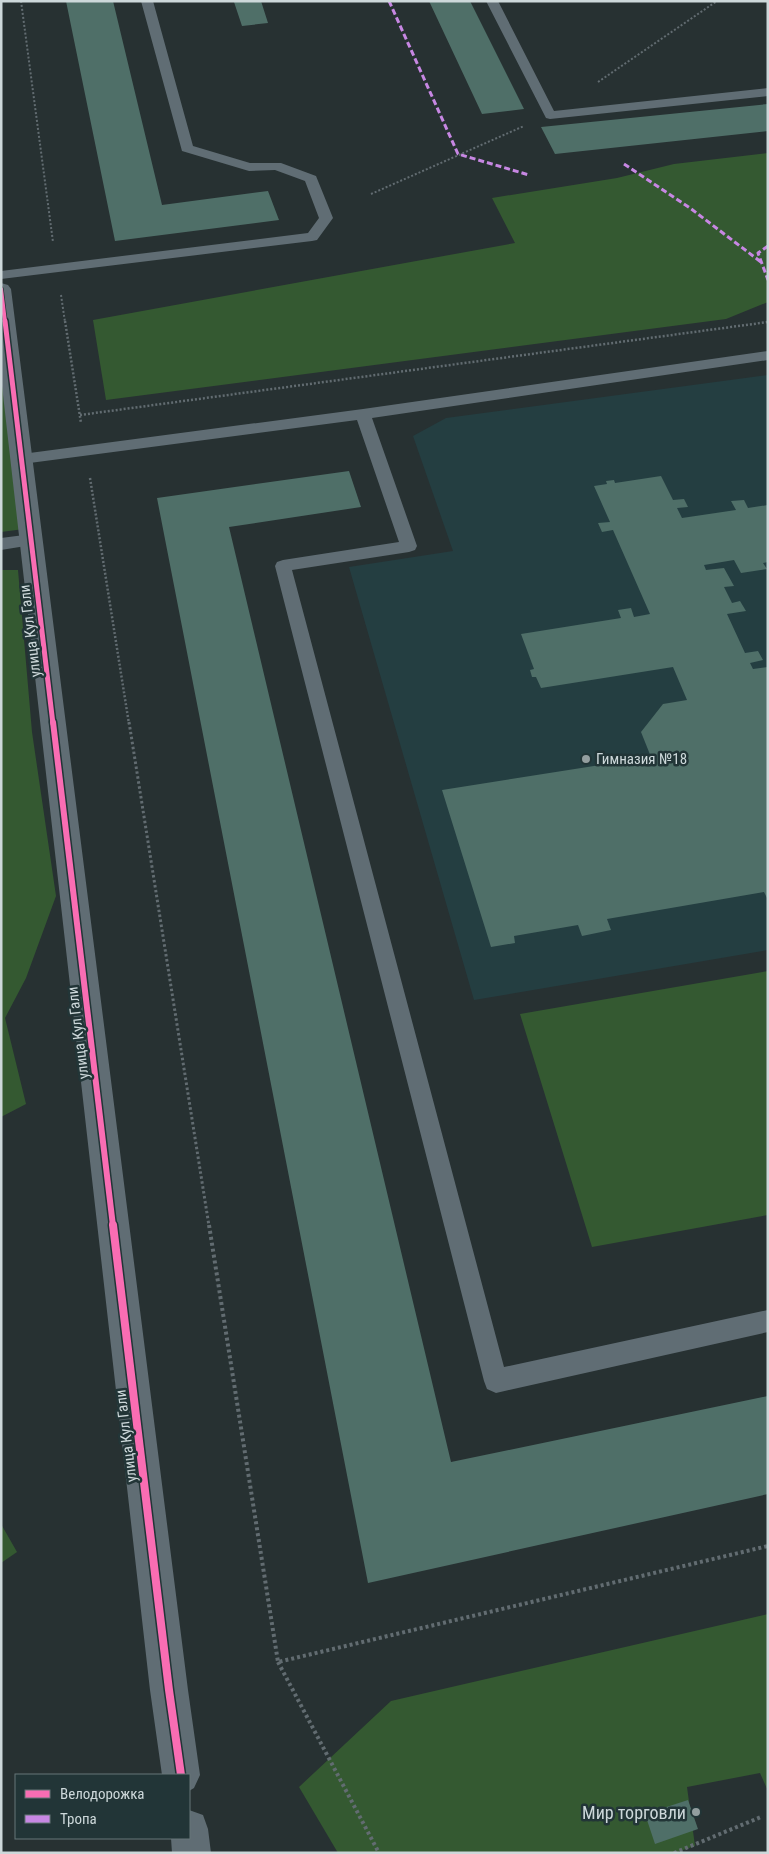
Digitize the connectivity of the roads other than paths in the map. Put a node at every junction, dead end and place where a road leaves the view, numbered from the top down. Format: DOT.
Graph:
graph roads {
  1 [pos="147,1"];
  2 [pos="492,1"];
  3 [pos="768,92"];
  4 [pos="1,275"];
  5 [pos="1,288"];
  6 [pos="768,355"];
  7 [pos="363,414"];
  8 [pos="22,459"];
  9 [pos="32,540"];
  10 [pos="1,544"];
  11 [pos="768,1321"];
  12 [pos="181,1774"];
  13 [pos="190,1837"];
  14 [pos="192,1853"];
  1 -- 4 [label="lane"];
  2 -- 3 [label="lane"];
  5 -- 8 [label="street, улица Кул Гали"];
  6 -- 7 [label="lane"];
  7 -- 8 [label="lane"];
  7 -- 11 [label="lane"];
  8 -- 9 [label="street, улица Кул Гали"];
  9 -- 10 [label="lane"];
  9 -- 12 [label="street, улица Кул Гали"];
  13 -- 14 [label="street"];
}
